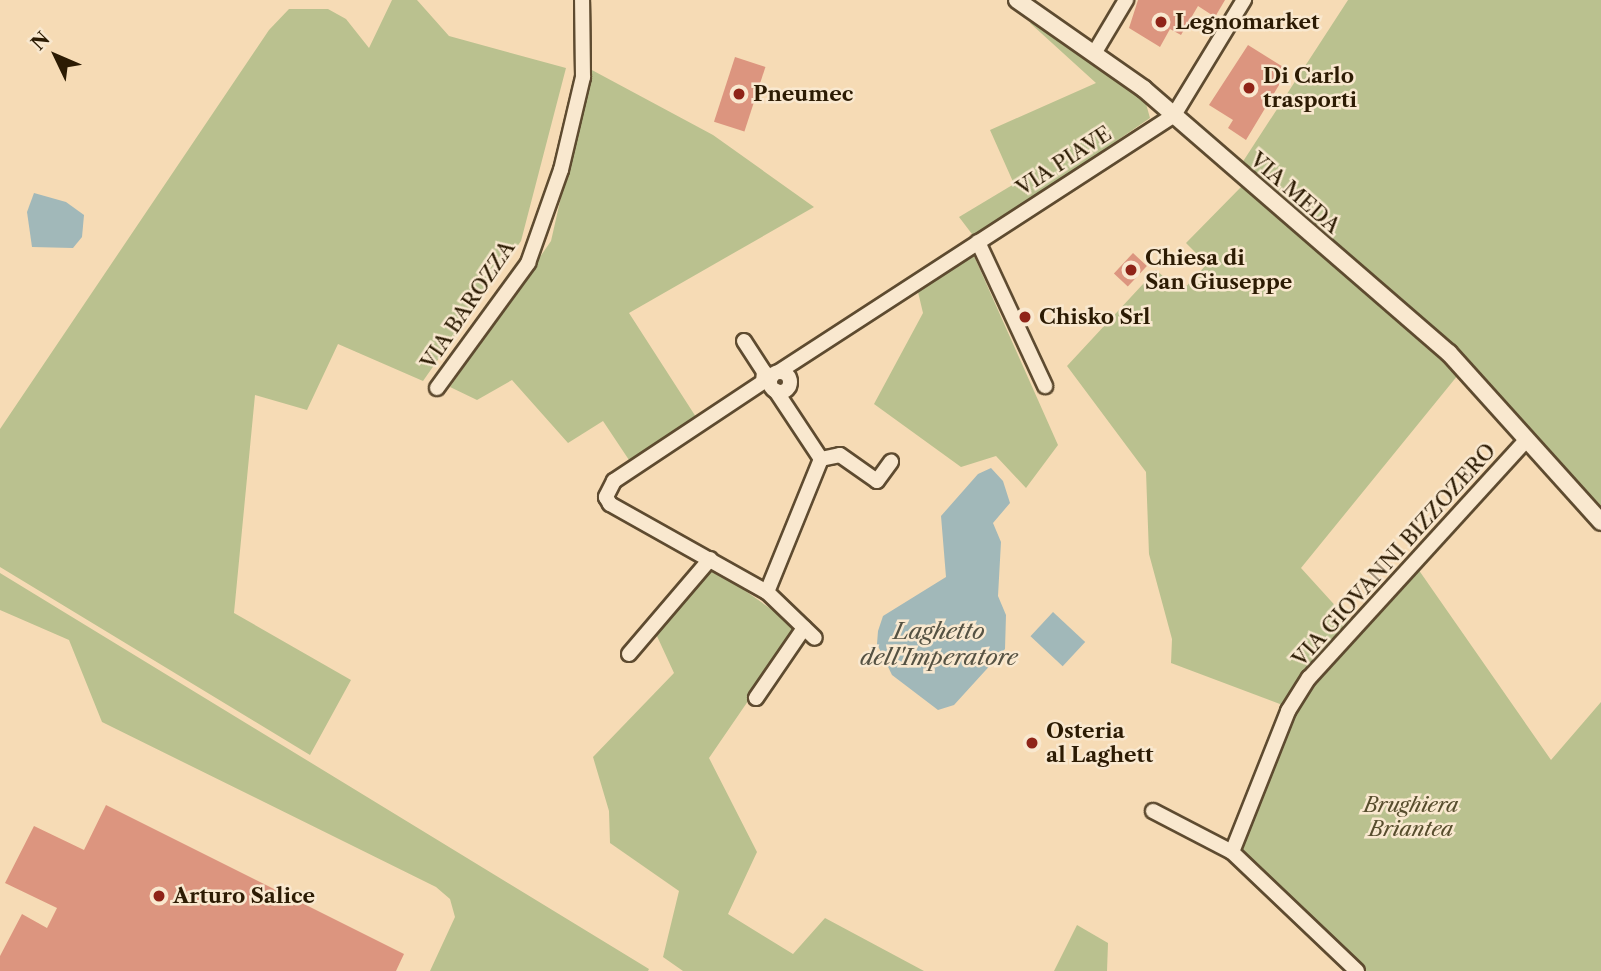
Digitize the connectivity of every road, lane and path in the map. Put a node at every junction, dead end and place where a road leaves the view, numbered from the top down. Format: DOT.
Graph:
graph roads {
  1 [pos="582,0"];
  2 [pos="1017,0"];
  3 [pos="1126,0"];
  4 [pos="1244,0"];
  5 [pos="1095,52"];
  6 [pos="1174,115"];
  7 [pos="978,242"];
  8 [pos="744,341"];
  9 [pos="780,382"];
  10 [pos="1045,386"];
  11 [pos="437,388"];
  12 [pos="1527,439"];
  13 [pos="821,459"];
  14 [pos="891,462"];
  15 [pos="1601,522"];
  16 [pos="710,559"];
  17 [pos="766,593"];
  18 [pos="629,654"];
  19 [pos="756,698"];
  20 [pos="1153,811"];
  21 [pos="1233,852"];
  22 [pos="1357,971"];
  1 -- 11 [label="street, VIA BAROZZA"];
  2 -- 5 [label="street, VIA MEDA"];
  3 -- 5 [label="street"];
  4 -- 6 [label="street"];
  5 -- 6 [label="street, VIA MEDA"];
  6 -- 7 [label="street, VIA PIAVE"];
  6 -- 12 [label="street, VIA MEDA"];
  7 -- 9 [label="street, VIA PIAVE"];
  7 -- 10 [label="street"];
  8 -- 9 [label="street"];
  9 -- 13 [label="street"];
  9 -- 16 [label="street, VIA PIAVE"];
  12 -- 15 [label="street, VIA MEDA"];
  12 -- 21 [label="street, VIA GIOVANNI BIZZOZERO"];
  13 -- 14 [label="street"];
  13 -- 17 [label="street"];
  16 -- 17 [label="street"];
  16 -- 18 [label="street"];
  17 -- 19 [label="street"];
  20 -- 21 [label="street"];
  21 -- 22 [label="street"];
}
